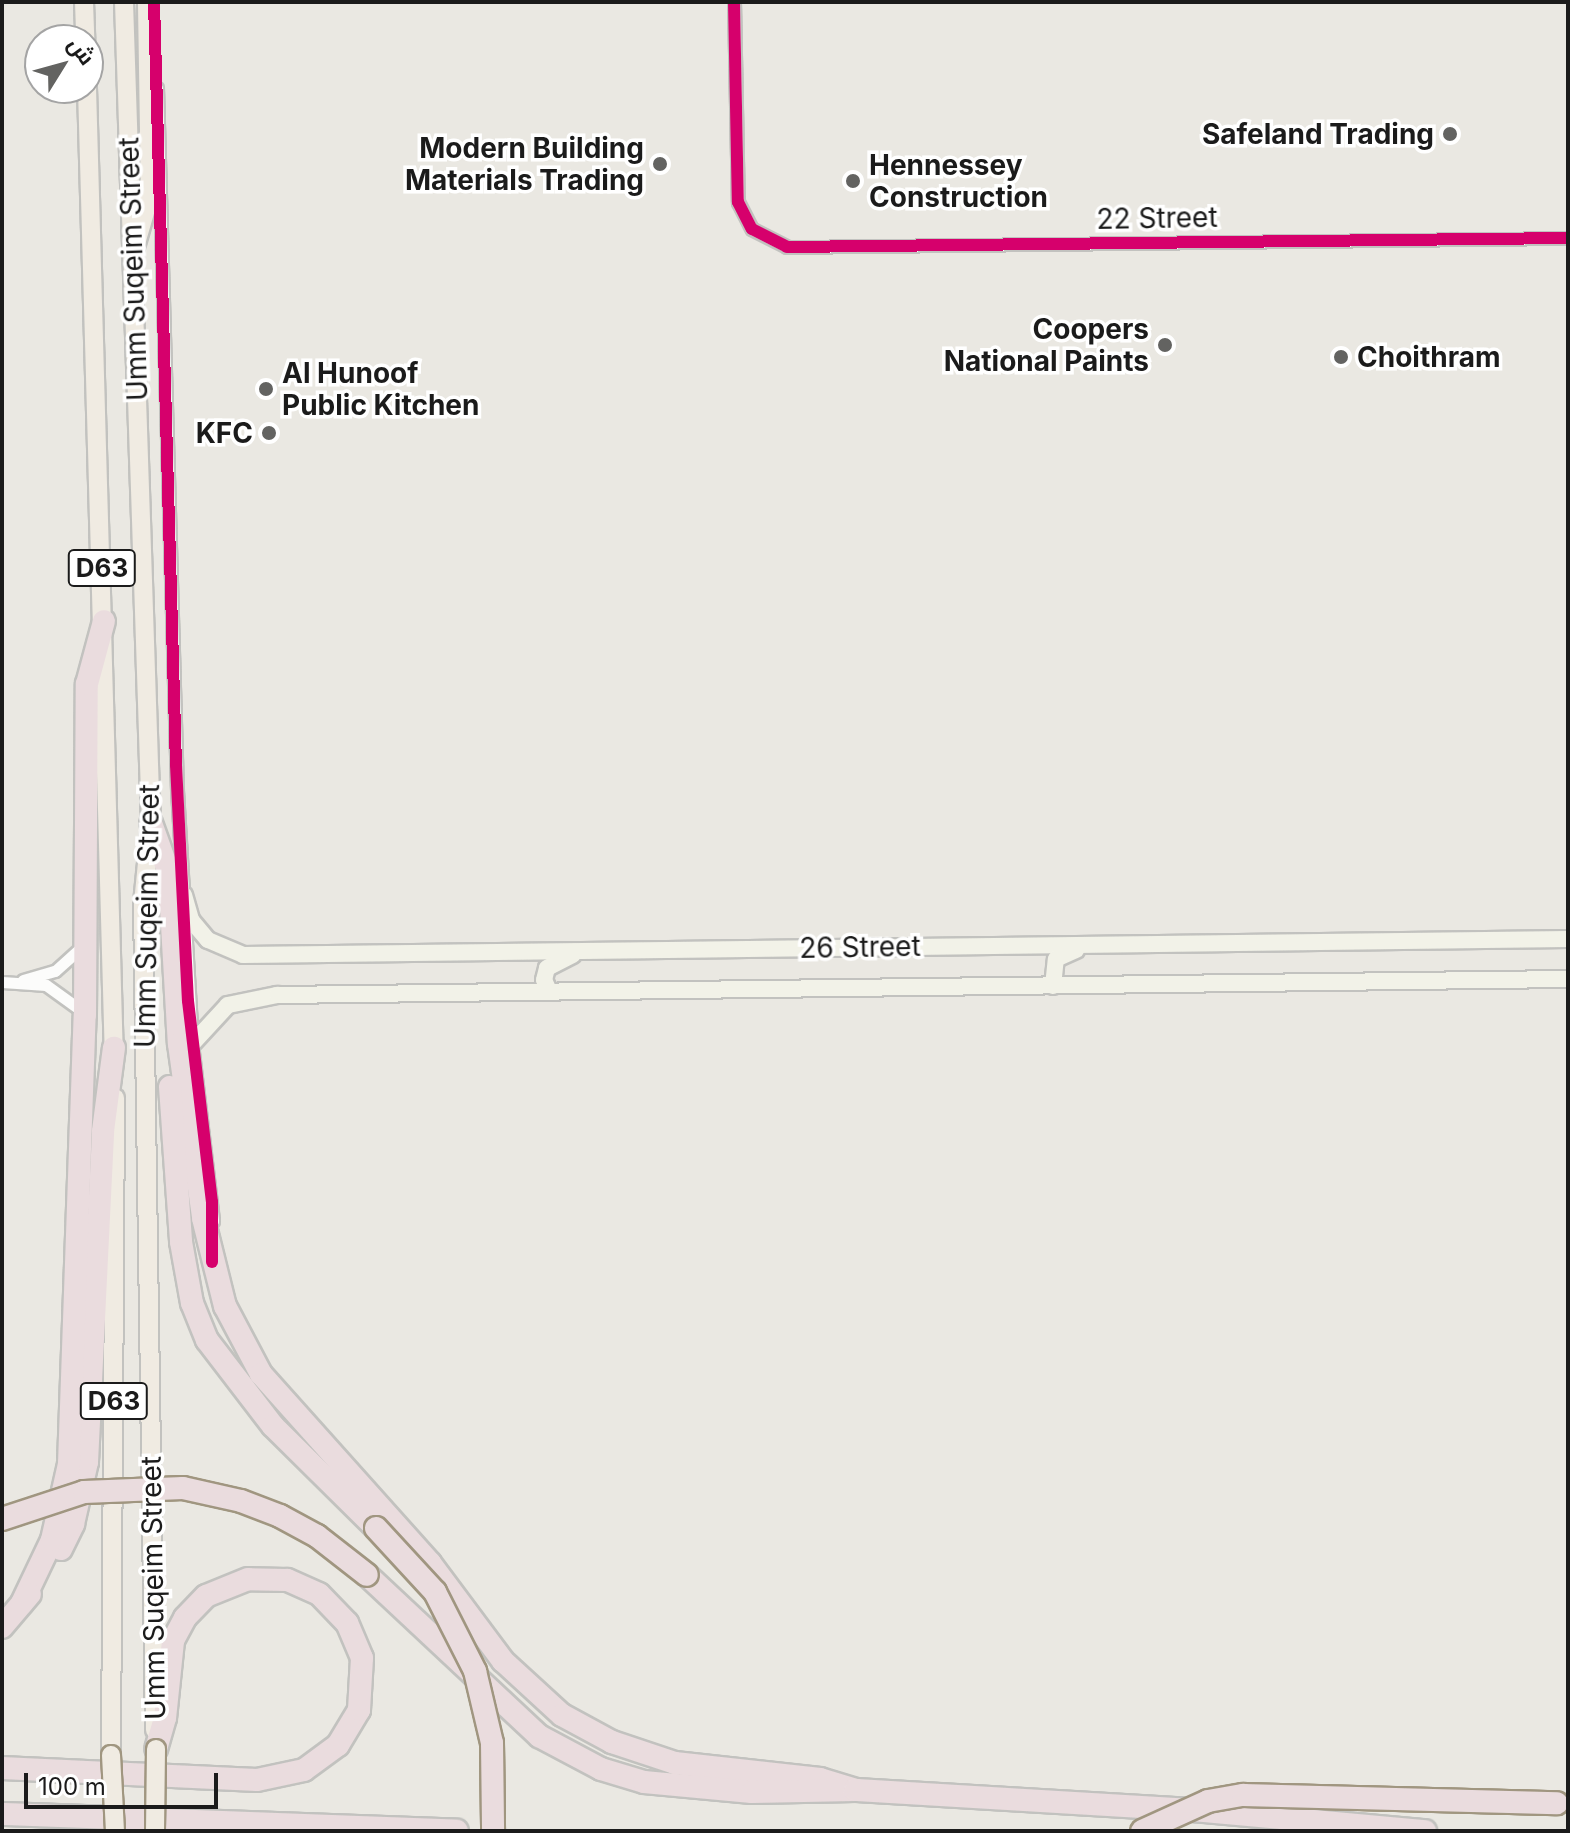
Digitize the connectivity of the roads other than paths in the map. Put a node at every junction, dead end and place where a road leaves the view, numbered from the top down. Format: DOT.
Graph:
graph roads {
  1 [pos="84,2"];
  2 [pos="124,2"];
  3 [pos="147,2"];
  4 [pos="154,2"];
  5 [pos="734,2"];
  6 [pos="85,24"];
  7 [pos="88,104"];
  8 [pos="1568,238"];
  9 [pos="132,258"];
  10 [pos="104,621"];
  11 [pos="150,831"];
  12 [pos="184,895"];
  13 [pos="1568,939"];
  14 [pos="86,943"];
  15 [pos="1098,947"];
  16 [pos="580,952"];
  17 [pos="1568,979"];
  18 [pos="7,982"];
  19 [pos="1053,986"];
  20 [pos="549,991"];
  21 [pos="85,1015"];
  22 [pos="192,1044"];
  23 [pos="114,1048"];
  24 [pos="212,1262"];
  25 [pos="2,1519"];
  26 [pos="22,1603"];
  27 [pos="2,1627"];
  28 [pos="156,1749"];
  29 [pos="2,1768"];
  30 [pos="855,1790"];
  31 [pos="1563,1804"];
  32 [pos="2,1814"];
  33 [pos="115,1831"];
  34 [pos="155,1831"];
  35 [pos="457,1831"];
  36 [pos="493,1831"];
  37 [pos="1142,1831"];
  38 [pos="1425,1831"];
  1 -- 6 [label="main road"];
  2 -- 9 [label="main road, Umm Suqeim Street / D63"];
  3 -- 9 [label="main road"];
  4 -- 12 [label="street"];
  5 -- 8 [label="street, 22 Street"];
  7 -- 10 [label="main road, Umm Suqeim Street / D63"];
  9 -- 11 [label="main road, Umm Suqeim Street / D63"];
  10 -- 14 [label="highway"];
  10 -- 23 [label="main road, Umm Suqeim Street / D63"];
  11 -- 24 [label="highway"];
  11 -- 28 [label="main road, Umm Suqeim Street / D63"];
  11 -- 36 [label="highway, bridge"];
  12 -- 16 [label="main road, 26 Street"];
  12 -- 22 [label="street"];
  13 -- 15 [label="main road, 26 Street"];
  14 -- 18 [label="street"];
  14 -- 21 [label="highway"];
  15 -- 16 [label="main road, 26 Street"];
  15 -- 19 [label="main road"];
  16 -- 20 [label="main road"];
  17 -- 19 [label="main road, 26 Street"];
  18 -- 21 [label="street"];
  19 -- 20 [label="main road, 26 Street"];
  20 -- 22 [label="main road, 26 Street"];
  21 -- 26 [label="highway"];
  22 -- 24 [label="street"];
  23 -- 26 [label="highway"];
  23 -- 33 [label="main road, Umm Suqeim Street / D63, bridge"];
  24 -- 30 [label="highway"];
  25 -- 30 [label="highway, bridge"];
  26 -- 27 [label="highway"];
  28 -- 29 [label="highway"];
  28 -- 34 [label="main road, Umm Suqeim Street / D63, bridge"];
  30 -- 38 [label="highway"];
  31 -- 37 [label="highway, bridge"];
  32 -- 35 [label="highway"];
}
